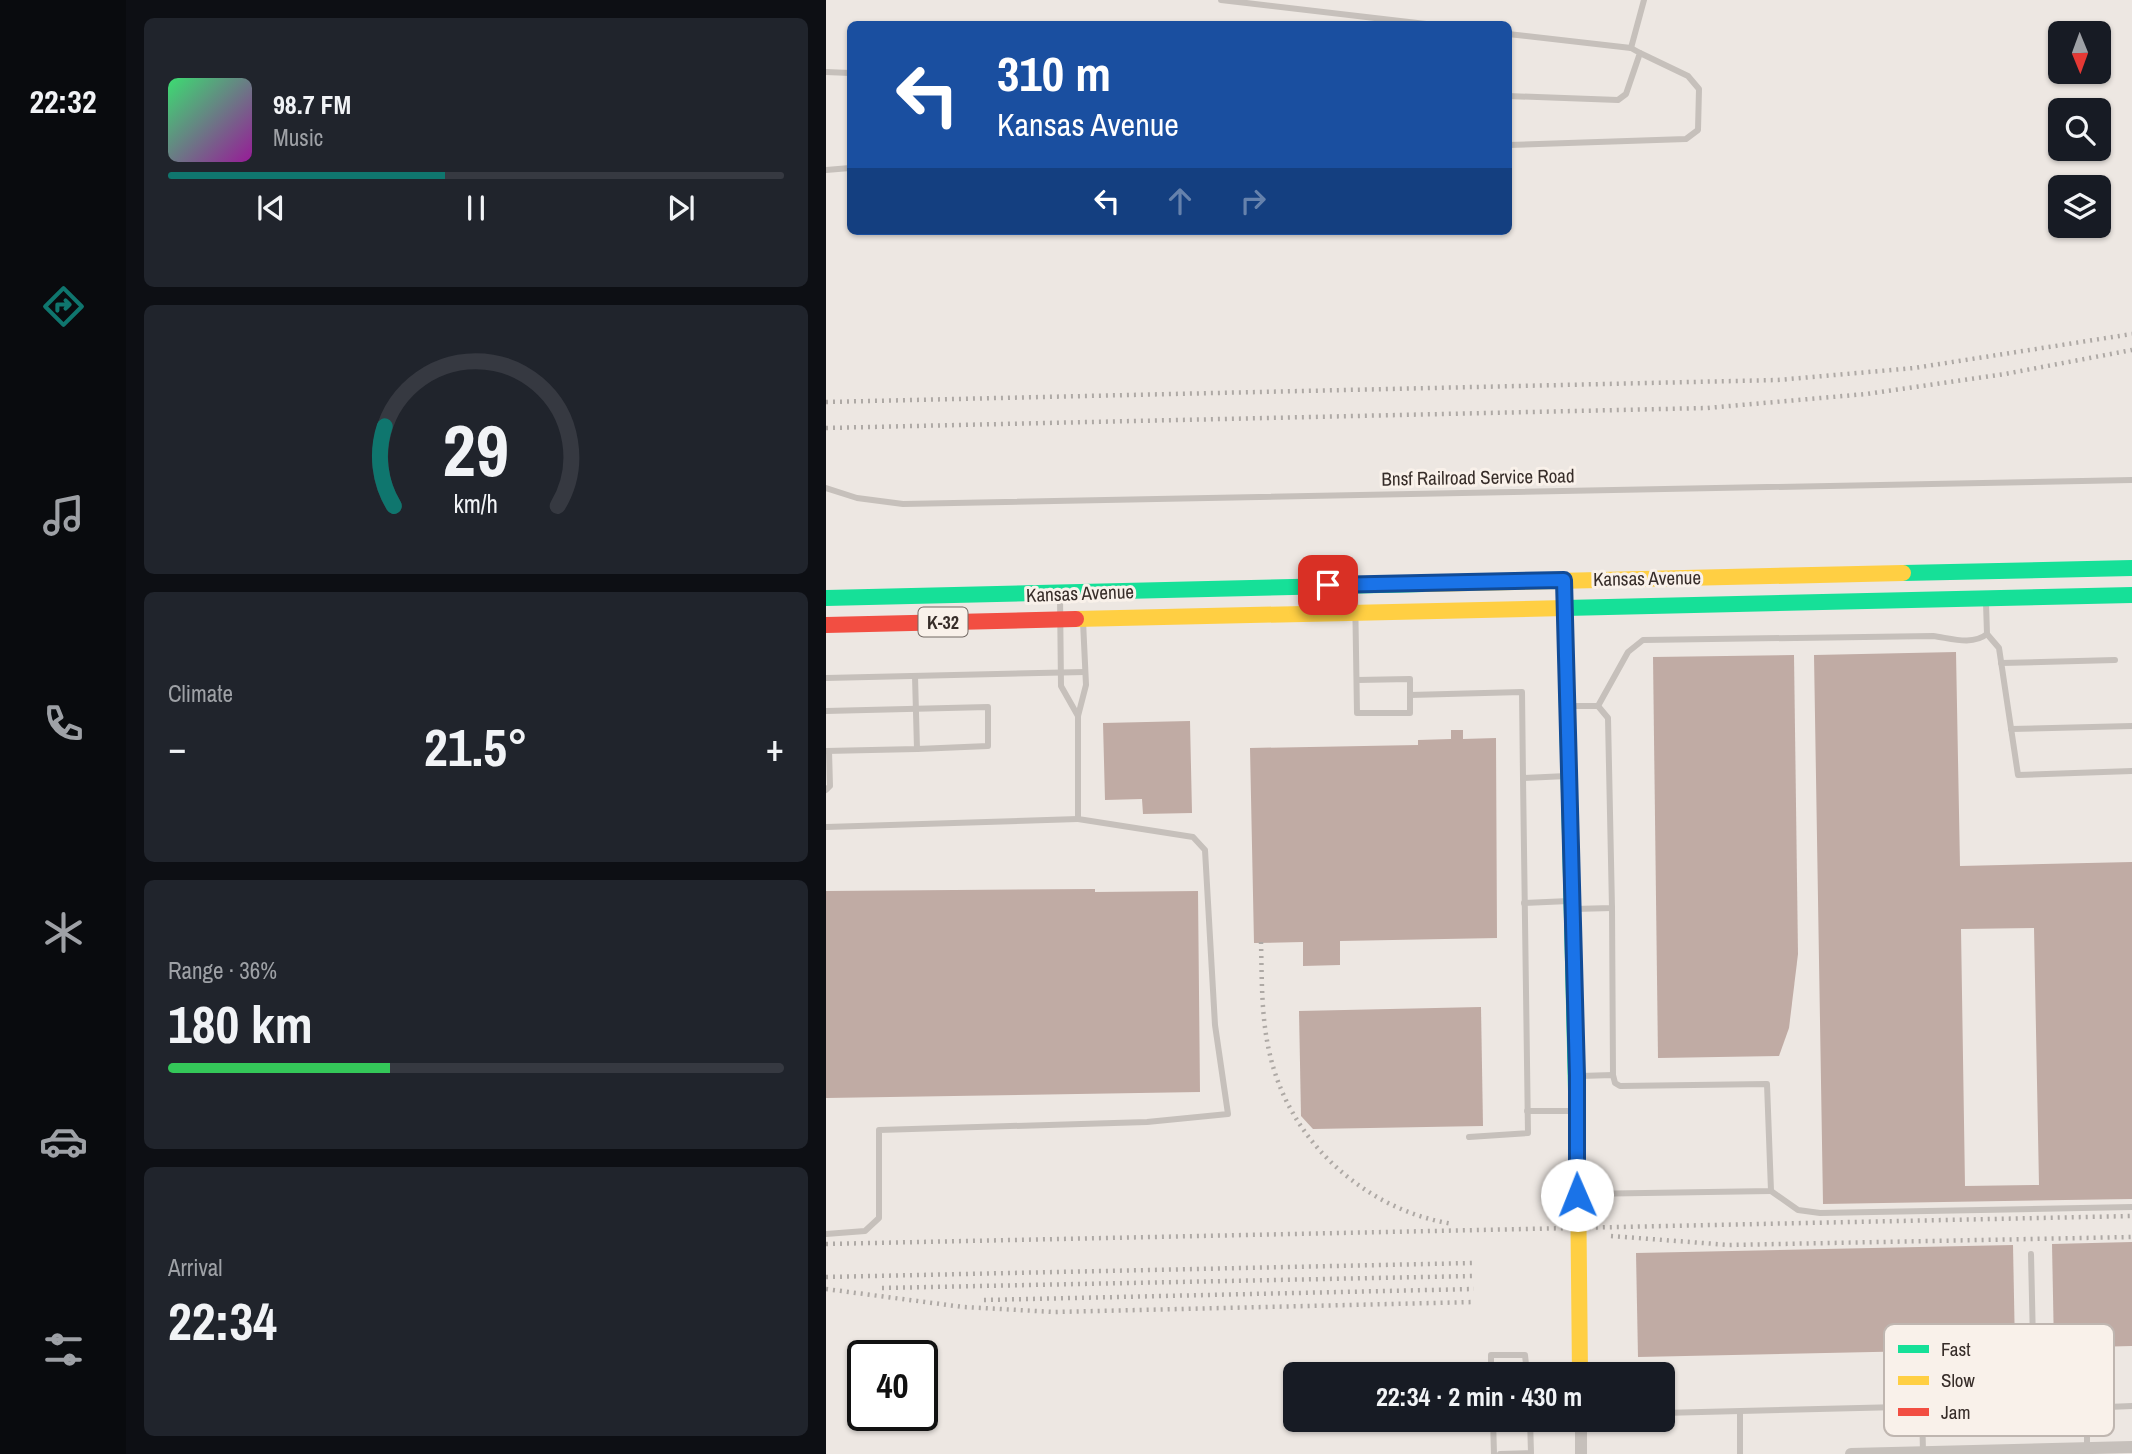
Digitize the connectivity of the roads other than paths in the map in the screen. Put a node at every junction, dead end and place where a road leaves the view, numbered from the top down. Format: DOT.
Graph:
graph roads {
  1 [pos="1221,0"];
  2 [pos="1644,0"];
  3 [pos="1400,21"];
  4 [pos="1512,34"];
  5 [pos="1630,48"];
  6 [pos="1640,53"];
  7 [pos="826,72"];
  8 [pos="847,73"];
  9 [pos="1512,96"];
  10 [pos="1512,145"];
  11 [pos="847,168"];
  12 [pos="826,170"];
  13 [pos="2132,480"];
  14 [pos="826,488"];
  15 [pos="2132,568"];
  16 [pos="1564,580"];
  17 [pos="1355,585"];
  18 [pos="1059,594"];
  19 [pos="2132,595"];
  20 [pos="826,598"];
  21 [pos="1986,598"];
  22 [pos="1565,607"];
  23 [pos="1355,612"];
  24 [pos="1083,619"];
  25 [pos="1060,620"];
  26 [pos="826,625"];
  27 [pos="1987,634"];
  28 [pos="2115,660"];
  29 [pos="2001,663"];
  30 [pos="1085,672"];
  31 [pos="1061,673"];
  32 [pos="915,676"];
  33 [pos="826,678"];
  34 [pos="1357,680"];
  35 [pos="1410,695"];
  36 [pos="1567,706"];
  37 [pos="1598,706"];
  38 [pos="916,709"];
  39 [pos="826,712"];
  40 [pos="1077,716"];
  41 [pos="2132,726"];
  42 [pos="2011,729"];
  43 [pos="917,749"];
  44 [pos="828,751"];
  45 [pos="2132,771"];
  46 [pos="1569,776"];
  47 [pos="1523,778"];
  48 [pos="826,790"];
  49 [pos="1079,819"];
  50 [pos="826,827"];
  51 [pos="1524,903"];
  52 [pos="1571,905"];
  53 [pos="1612,908"];
  54 [pos="1613,1075"];
  55 [pos="1577,1076"];
  56 [pos="1527,1111"];
  57 [pos="1575,1111"];
  58 [pos="1469,1137"];
  59 [pos="1771,1191"];
  60 [pos="1577,1195"];
  61 [pos="2132,1207"];
  62 [pos="826,1234"];
  63 [pos="2031,1254"];
  64 [pos="2033,1324"];
  65 [pos="1491,1362"];
  66 [pos="1526,1362"];
  67 [pos="1580,1362"];
  68 [pos="2132,1405"];
  69 [pos="2114,1406"];
  70 [pos="1884,1410"];
  71 [pos="1740,1412"];
  72 [pos="1675,1413"];
  73 [pos="1493,1432"];
  74 [pos="1530,1432"];
  75 [pos="1581,1432"];
  76 [pos="2087,1436"];
  77 [pos="2132,1447"];
  78 [pos="2087,1448"];
  79 [pos="1923,1452"];
  80 [pos="1494,1454"];
  81 [pos="1500,1454"];
  82 [pos="1581,1454"];
  83 [pos="1741,1454"];
  84 [pos="1851,1454"];
  1 -- 3 [label="lane"];
  2 -- 5 [label="lane"];
  4 -- 5 [label="lane"];
  5 -- 6 [label="lane"];
  6 -- 9 [label="lane"];
  6 -- 10 [label="lane"];
  7 -- 8 [label="lane"];
  11 -- 12 [label="lane"];
  13 -- 14 [label="lane, Bnsf Railroad Service Road"];
  15 -- 16 [label="main road, Kansas Avenue / K-32"];
  16 -- 17 [label="main road, Kansas Avenue / K-32"];
  16 -- 22 [label="main road"];
  17 -- 18 [label="main road, Kansas Avenue / K-32"];
  17 -- 23 [label="lane"];
  18 -- 20 [label="main road, Kansas Avenue / K-32"];
  18 -- 25 [label="lane"];
  19 -- 21 [label="main road, Kansas Avenue / K-32"];
  21 -- 22 [label="main road, Kansas Avenue / K-32"];
  21 -- 27 [label="lane"];
  22 -- 23 [label="main road, Kansas Avenue / K-32"];
  22 -- 36 [label="main road"];
  23 -- 24 [label="main road, Kansas Avenue / K-32"];
  23 -- 34 [label="lane"];
  24 -- 25 [label="main road, Kansas Avenue / K-32"];
  24 -- 30 [label="lane"];
  25 -- 26 [label="main road, Kansas Avenue / K-32"];
  25 -- 31 [label="lane"];
  27 -- 29 [label="lane"];
  27 -- 37 [label="lane"];
  28 -- 29 [label="lane"];
  29 -- 42 [label="lane"];
  30 -- 31 [label="lane"];
  30 -- 40 [label="lane"];
  31 -- 32 [label="lane"];
  31 -- 40 [label="lane"];
  32 -- 33 [label="lane"];
  32 -- 38 [label="lane"];
  34 -- 35 [label="lane"];
  34 -- 35 [label="lane"];
  35 -- 47 [label="lane"];
  36 -- 37 [label="lane"];
  36 -- 46 [label="main road"];
  37 -- 53 [label="lane"];
  38 -- 39 [label="lane"];
  38 -- 43 [label="lane"];
  38 -- 43 [label="lane"];
  40 -- 49 [label="lane"];
  41 -- 42 [label="lane"];
  42 -- 45 [label="lane"];
  43 -- 44 [label="lane"];
  44 -- 48 [label="lane"];
  46 -- 47 [label="lane"];
  46 -- 52 [label="main road"];
  47 -- 51 [label="lane"];
  49 -- 50 [label="lane"];
  49 -- 62 [label="lane"];
  51 -- 52 [label="lane"];
  51 -- 56 [label="lane"];
  52 -- 53 [label="lane"];
  52 -- 55 [label="main road"];
  53 -- 54 [label="lane"];
  54 -- 55 [label="lane"];
  54 -- 59 [label="lane"];
  55 -- 57 [label="main road"];
  56 -- 57 [label="lane"];
  56 -- 58 [label="lane"];
  57 -- 60 [label="main road"];
  59 -- 60 [label="lane"];
  59 -- 61 [label="lane"];
  60 -- 67 [label="main road"];
  63 -- 64 [label="lane"];
  65 -- 66 [label="lane"];
  68 -- 69 [label="lane"];
  70 -- 71 [label="lane"];
  71 -- 72 [label="lane"];
  71 -- 83 [label="lane"];
  73 -- 80 [label="lane"];
  74 -- 81 [label="lane"];
  75 -- 82 [label="street"];
  76 -- 78 [label="lane"];
  77 -- 78 [label="street"];
  78 -- 79 [label="street"];
  79 -- 84 [label="street"];
}
